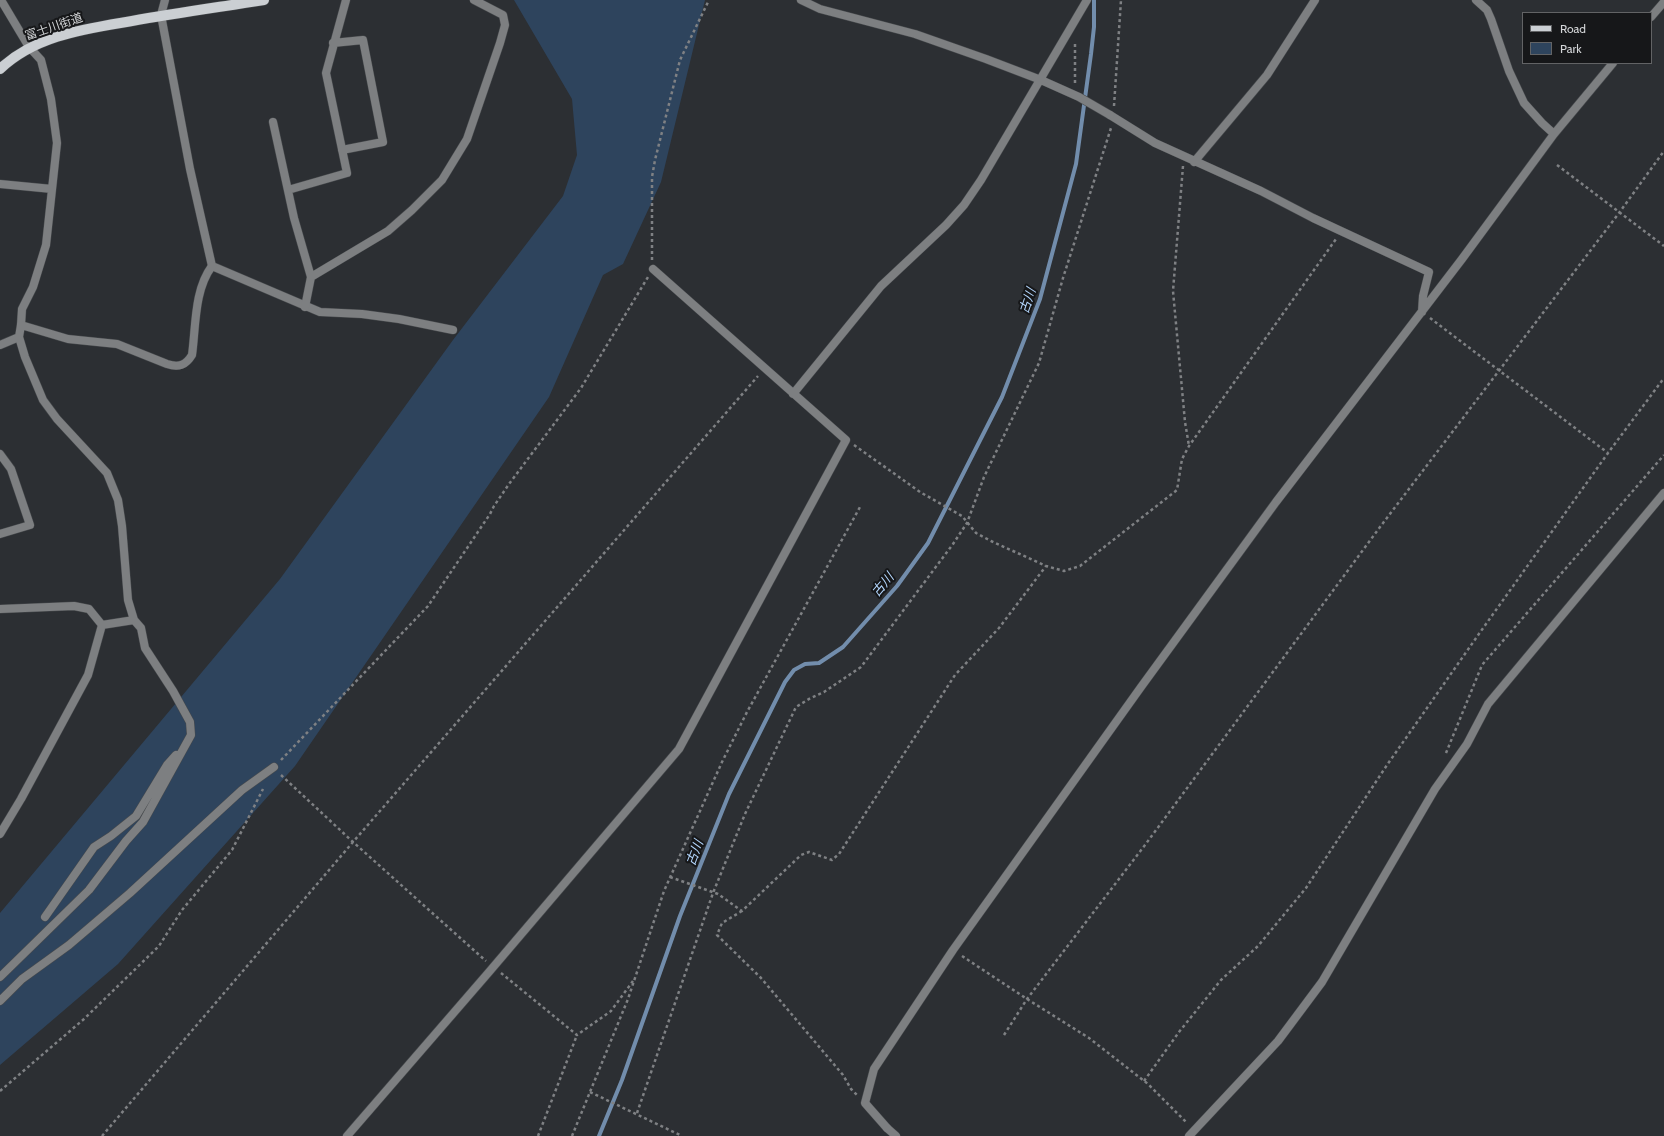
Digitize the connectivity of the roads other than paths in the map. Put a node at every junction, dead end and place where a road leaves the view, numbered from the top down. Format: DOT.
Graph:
graph roads {
  1 [pos="1,0"];
  2 [pos="165,0"];
  3 [pos="264,0"];
  4 [pos="346,0"];
  5 [pos="474,0"];
  6 [pos="802,0"];
  7 [pos="1087,0"];
  8 [pos="1315,0"];
  9 [pos="1476,0"];
  10 [pos="1664,2"];
  11 [pos="162,15"];
  12 [pos="1652,16"];
  13 [pos="333,43"];
  14 [pos="29,48"];
  15 [pos="1612,64"];
  16 [pos="0,69"];
  17 [pos="1040,80"];
  18 [pos="273,122"];
  19 [pos="1554,134"];
  20 [pos="342,150"];
  21 [pos="1194,162"];
  22 [pos="0,184"];
  23 [pos="52,189"];
  24 [pos="288,190"];
  25 [pos="212,266"];
  26 [pos="652,269"];
  27 [pos="311,277"];
  28 [pos="305,307"];
  29 [pos="1422,312"];
  30 [pos="21,324"];
  31 [pos="453,330"];
  32 [pos="19,337"];
  33 [pos="0,345"];
  34 [pos="793,394"];
  35 [pos="0,454"];
  36 [pos="1664,493"];
  37 [pos="0,534"];
  38 [pos="1,606"];
  39 [pos="134,620"];
  40 [pos="102,625"];
  41 [pos="182,749"];
  42 [pos="274,768"];
  43 [pos="0,834"];
  44 [pos="45,917"];
  45 [pos="0,977"];
  46 [pos="0,1001"];
  47 [pos="347,1136"];
  48 [pos="896,1136"];
  49 [pos="1190,1136"];
  1 -- 14 [label="street"];
  2 -- 11 [label="street"];
  3 -- 11 [label="main road, 富士川街道"];
  4 -- 13 [label="street"];
  5 -- 27 [label="street"];
  6 -- 17 [label="street"];
  7 -- 17 [label="street"];
  8 -- 21 [label="street"];
  9 -- 19 [label="street"];
  10 -- 12 [label="street"];
  11 -- 14 [label="main road, 富士川街道"];
  11 -- 25 [label="street"];
  13 -- 20 [label="street"];
  13 -- 20 [label="street"];
  14 -- 16 [label="main road, 富士川街道"];
  14 -- 23 [label="street"];
  15 -- 19 [label="street"];
  17 -- 21 [label="street"];
  17 -- 34 [label="street"];
  18 -- 24 [label="street"];
  19 -- 29 [label="street"];
  20 -- 24 [label="street"];
  21 -- 29 [label="street"];
  22 -- 23 [label="street"];
  23 -- 30 [label="street"];
  24 -- 27 [label="street"];
  25 -- 28 [label="street"];
  25 -- 30 [label="street"];
  26 -- 34 [label="street"];
  27 -- 28 [label="street"];
  28 -- 31 [label="street"];
  29 -- 48 [label="street"];
  30 -- 32 [label="street"];
  32 -- 33 [label="street"];
  32 -- 39 [label="street"];
  34 -- 47 [label="street"];
  35 -- 37 [label="street"];
  36 -- 49 [label="street"];
  38 -- 40 [label="street"];
  39 -- 40 [label="street"];
  39 -- 41 [label="street"];
  40 -- 43 [label="street"];
  41 -- 44 [label="street"];
  41 -- 45 [label="street"];
  42 -- 46 [label="street"];
}
